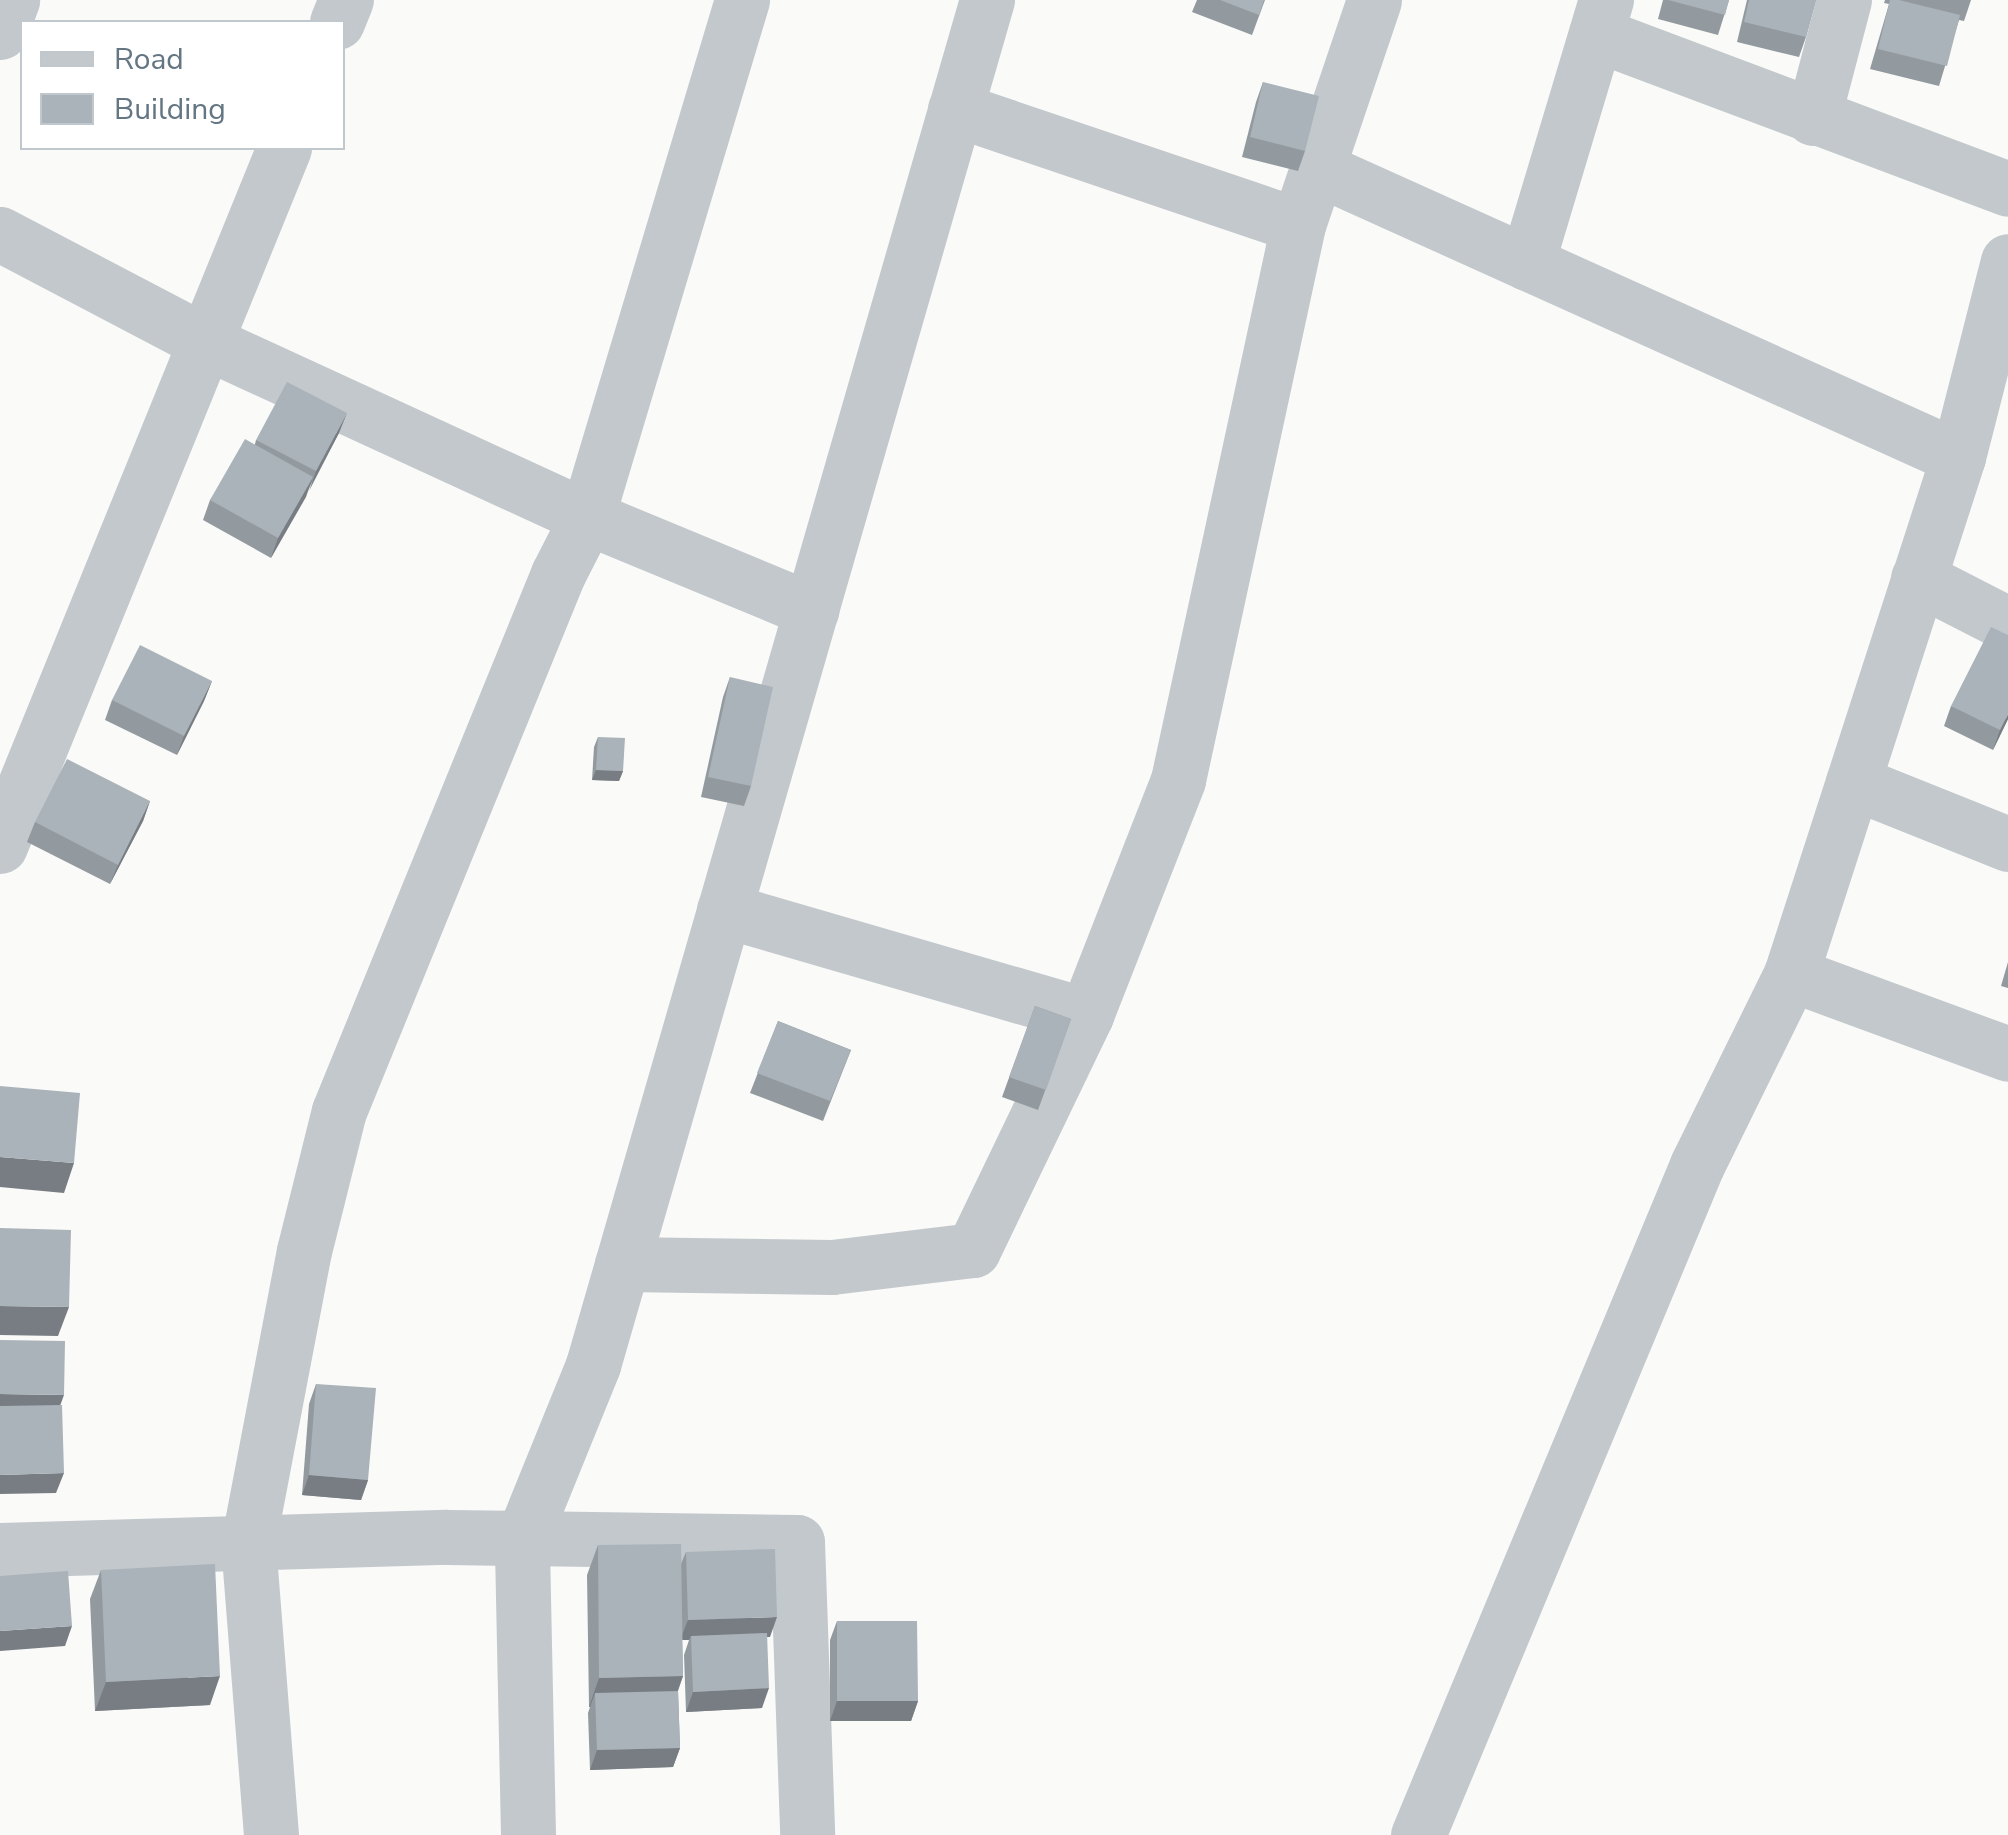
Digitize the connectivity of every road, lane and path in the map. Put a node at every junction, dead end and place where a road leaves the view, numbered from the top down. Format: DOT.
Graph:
graph roads {
  1 [pos="12,0"];
  2 [pos="742,0"];
  3 [pos="986,0"];
  4 [pos="1374,0"];
  5 [pos="1844,0"];
  6 [pos="1601,17"];
  7 [pos="0,32"];
  8 [pos="956,110"];
  9 [pos="1813,118"];
  10 [pos="283,150"];
  11 [pos="1318,168"];
  12 [pos="2008,188"];
  13 [pos="1298,226"];
  14 [pos="0,234"];
  15 [pos="1527,263"];
  16 [pos="2006,280"];
  17 [pos="204,341"];
  18 [pos="1958,457"];
  19 [pos="588,516"];
  20 [pos="1918,578"];
  21 [pos="811,610"];
  22 [pos="2008,624"];
  23 [pos="1852,782"];
  24 [pos="2008,844"];
  25 [pos="0,846"];
  26 [pos="724,910"];
  27 [pos="1791,974"];
  28 [pos="1086,1015"];
  29 [pos="2008,1054"];
  30 [pos="622,1264"];
  31 [pos="522,1540"];
  32 [pos="248,1544"];
  33 [pos="0,1550"];
  34 [pos="271,1835"];
  35 [pos="528,1835"];
  36 [pos="806,1835"];
  37 [pos="1418,1835"];
  1 -- 7 [label="street"];
  2 -- 19 [label="street"];
  3 -- 8 [label="street"];
  4 -- 11 [label="street"];
  5 -- 9 [label="street"];
  6 -- 9 [label="street"];
  6 -- 15 [label="street"];
  8 -- 13 [label="street"];
  8 -- 21 [label="street"];
  9 -- 12 [label="street"];
  10 -- 17 [label="street"];
  11 -- 13 [label="street"];
  11 -- 15 [label="street"];
  13 -- 28 [label="street"];
  14 -- 17 [label="street"];
  15 -- 18 [label="street"];
  16 -- 18 [label="street"];
  17 -- 19 [label="street"];
  17 -- 25 [label="street"];
  18 -- 20 [label="street"];
  19 -- 21 [label="street"];
  19 -- 32 [label="street"];
  20 -- 22 [label="street"];
  20 -- 23 [label="street"];
  21 -- 26 [label="street"];
  23 -- 24 [label="street"];
  23 -- 27 [label="street"];
  26 -- 28 [label="street"];
  26 -- 30 [label="street"];
  27 -- 29 [label="street"];
  27 -- 37 [label="street"];
  28 -- 30 [label="street"];
  30 -- 31 [label="street"];
  31 -- 32 [label="street"];
  31 -- 35 [label="street"];
  31 -- 36 [label="street"];
  32 -- 33 [label="street"];
  32 -- 34 [label="street"];
}
